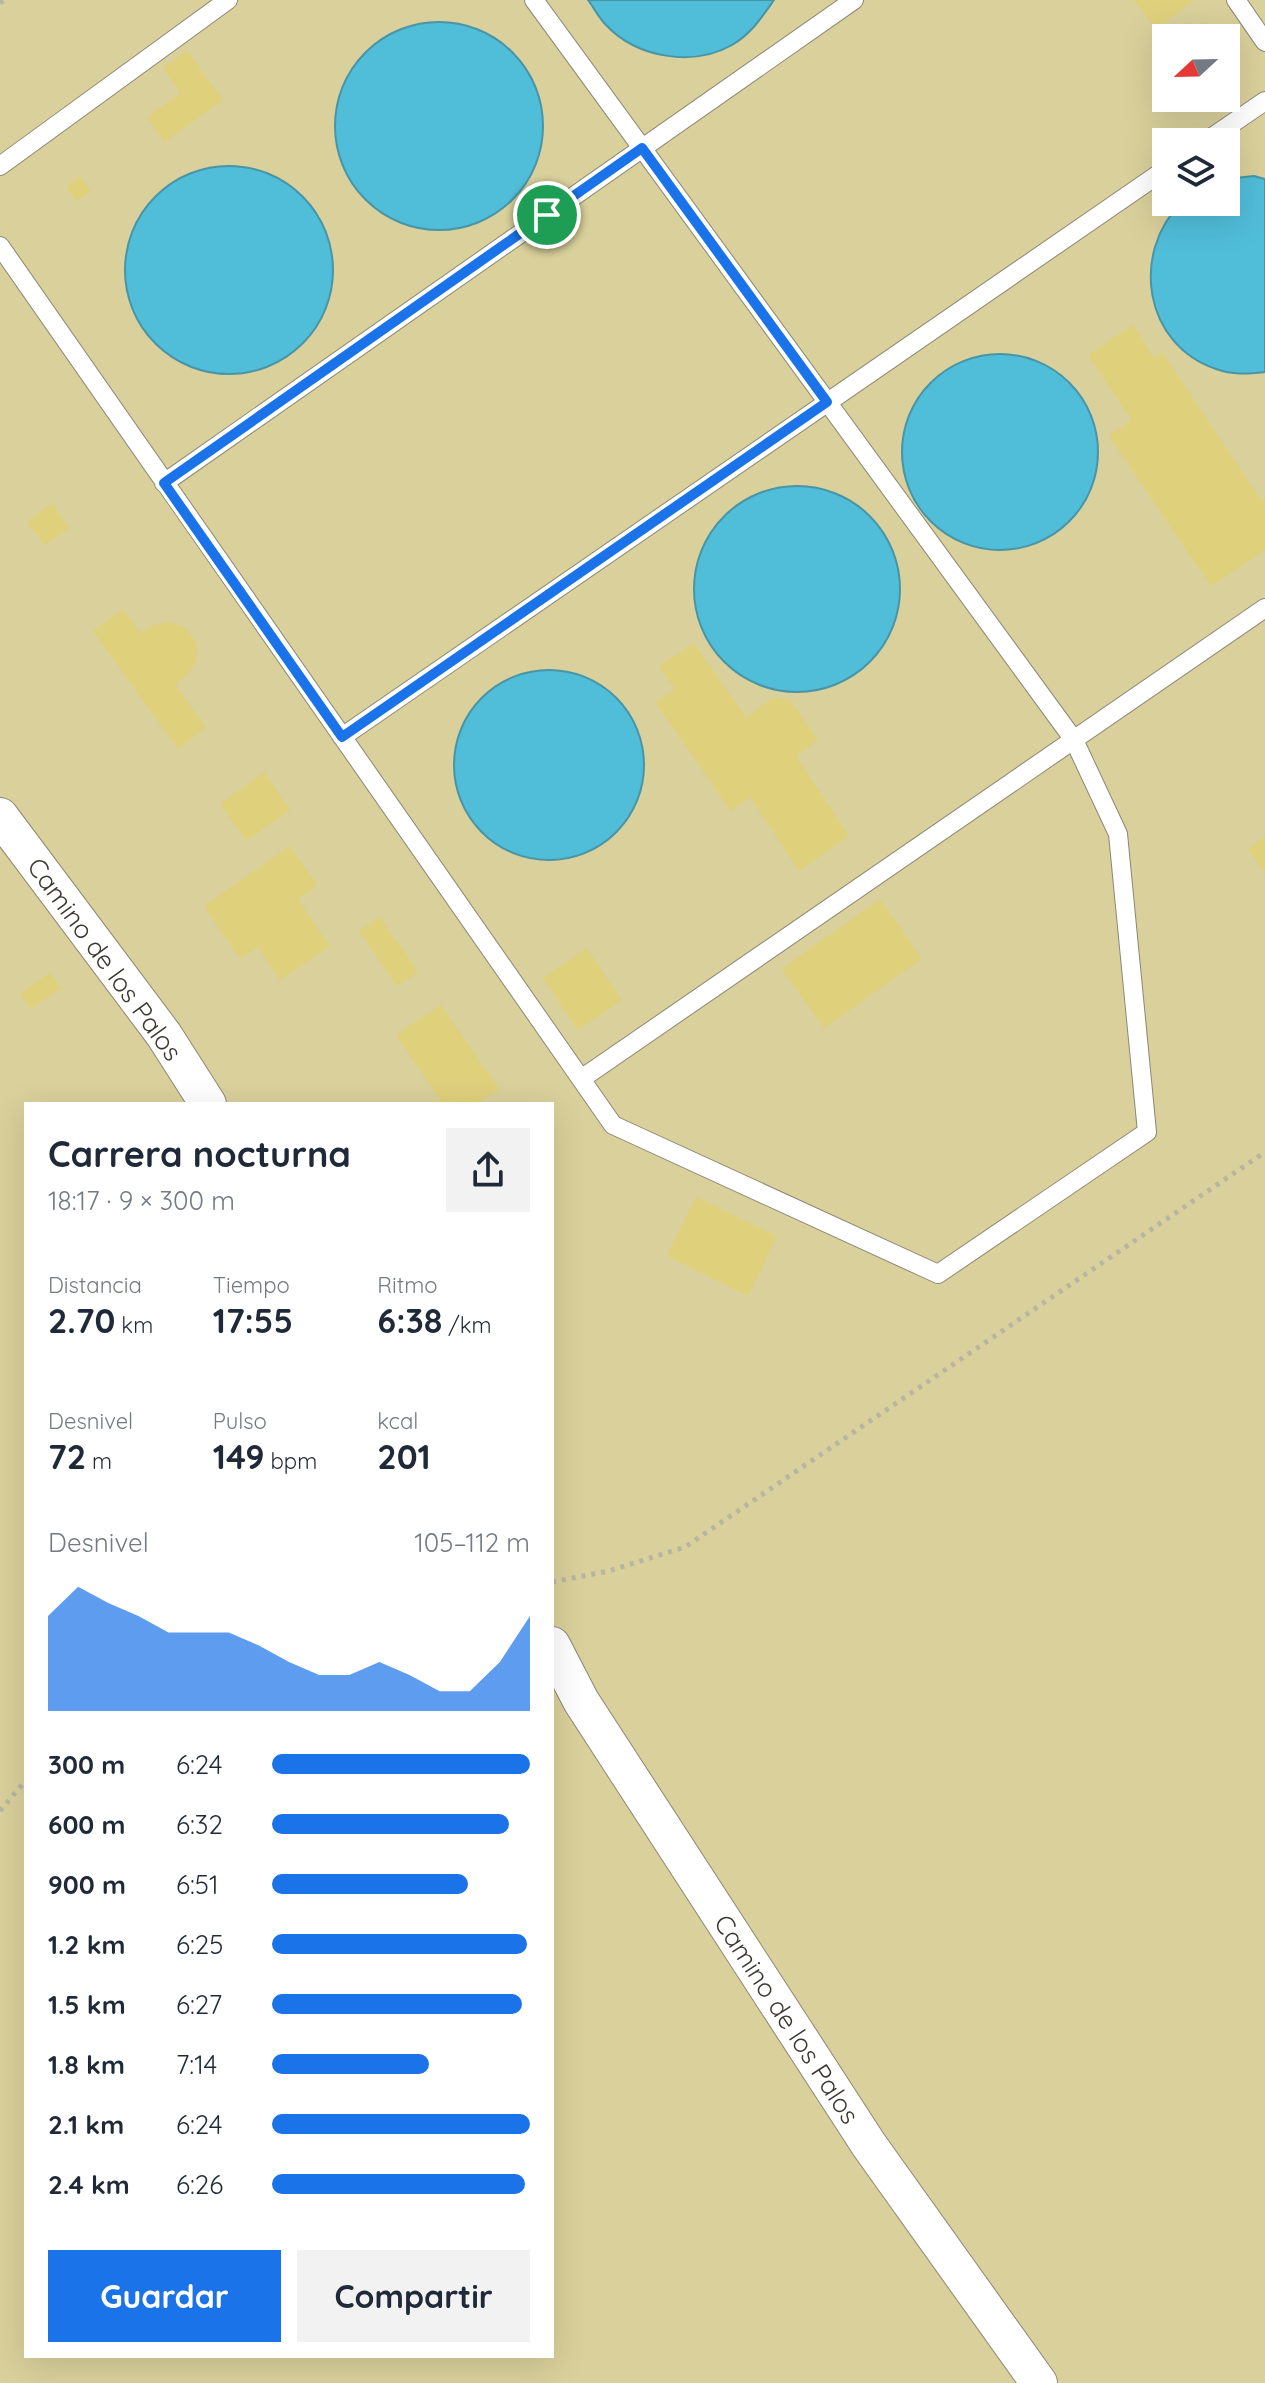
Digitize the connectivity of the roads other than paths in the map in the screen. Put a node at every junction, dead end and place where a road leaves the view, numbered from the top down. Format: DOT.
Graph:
graph roads {
  1 [pos="228,0"];
  2 [pos="534,0"];
  3 [pos="854,0"];
  4 [pos="1236,0"];
  5 [pos="1265,42"];
  6 [pos="1265,101"];
  7 [pos="1225,128"];
  8 [pos="642,148"];
  9 [pos="0,166"];
  10 [pos="1152,179"];
  11 [pos="0,246"];
  12 [pos="827,402"];
  13 [pos="164,483"];
  14 [pos="1265,608"];
  15 [pos="342,737"];
  16 [pos="1074,740"];
  17 [pos="0,816"];
  18 [pos="581,1079"];
  19 [pos="207,1102"];
  20 [pos="554,1649"];
  21 [pos="1039,2383"];
  1 -- 9 [label="lane"];
  2 -- 8 [label="lane"];
  3 -- 8 [label="lane"];
  4 -- 5 [label="lane"];
  6 -- 7 [label="lane"];
  8 -- 12 [label="lane"];
  8 -- 13 [label="lane"];
  10 -- 12 [label="lane"];
  11 -- 13 [label="lane"];
  12 -- 15 [label="lane"];
  12 -- 16 [label="lane"];
  13 -- 15 [label="lane"];
  14 -- 16 [label="lane"];
  15 -- 18 [label="lane"];
  16 -- 18 [label="lane"];
  16 -- 18 [label="lane"];
  17 -- 19 [label="street, Camino de los Palos"];
  20 -- 21 [label="street, Camino de los Palos"];
}
